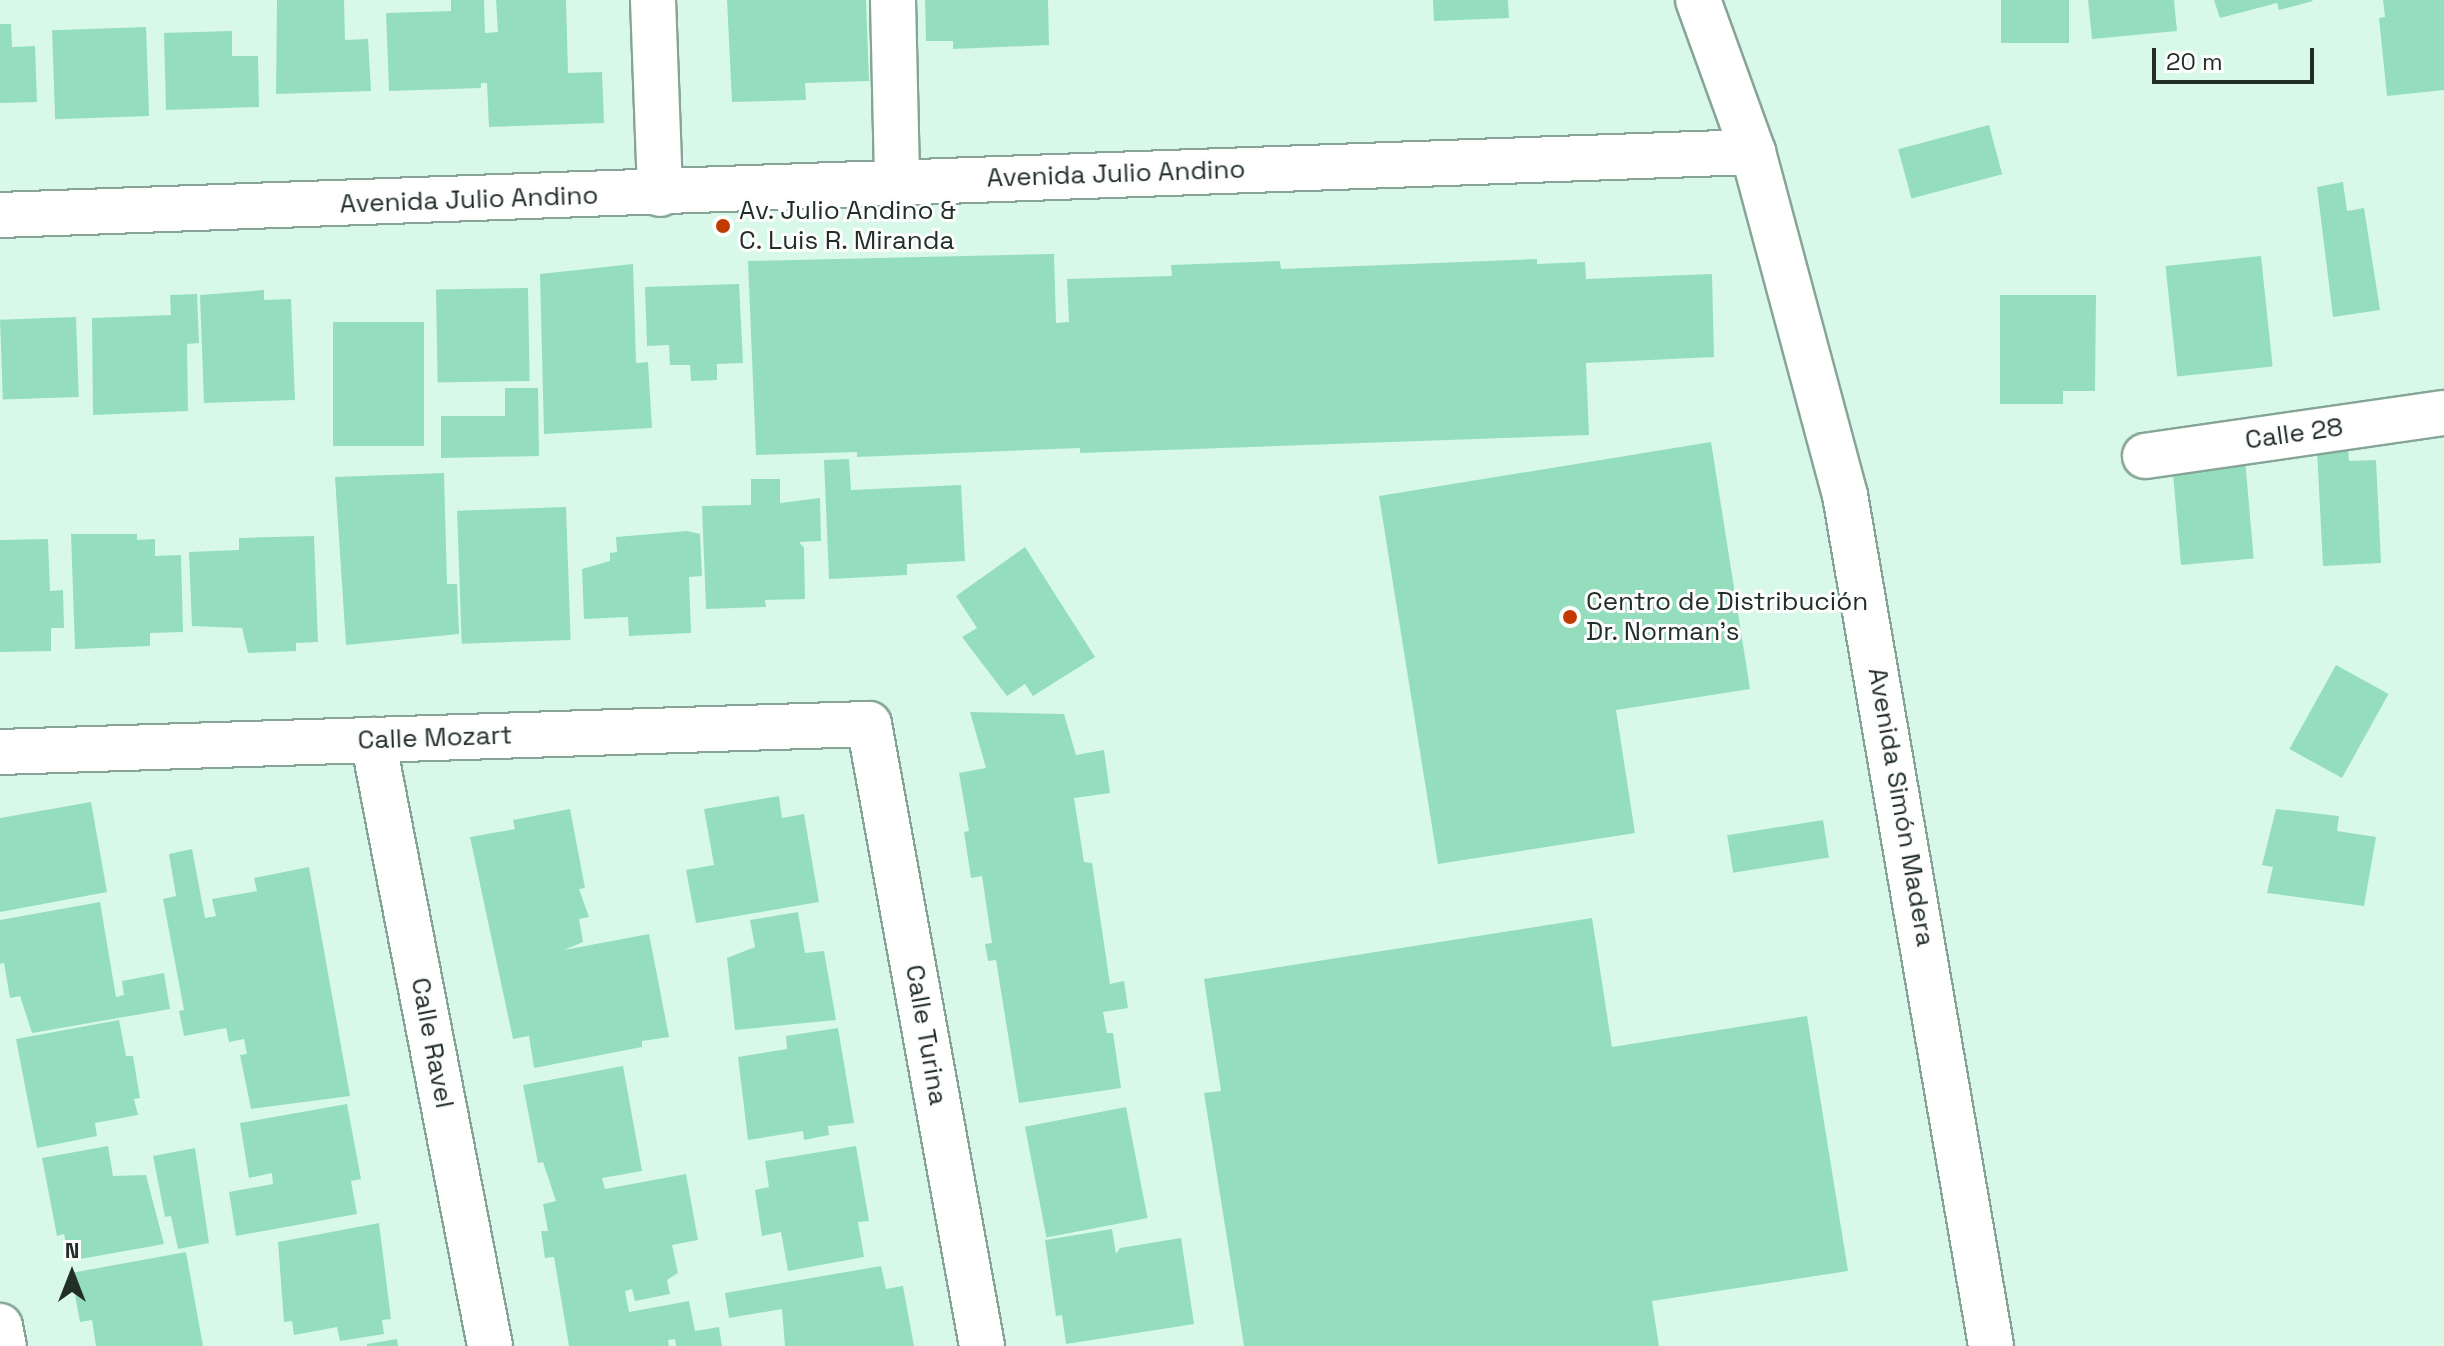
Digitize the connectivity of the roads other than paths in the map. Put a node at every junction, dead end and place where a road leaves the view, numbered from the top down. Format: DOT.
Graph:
graph roads {
  1 [pos="653,0"];
  2 [pos="893,0"];
  3 [pos="1698,0"];
  4 [pos="1753,152"];
  5 [pos="897,182"];
  6 [pos="660,194"];
  7 [pos="0,215"];
  8 [pos="2444,413"];
  9 [pos="2145,456"];
  10 [pos="869,724"];
  11 [pos="373,740"];
  12 [pos="0,752"];
  13 [pos="0,1326"];
  14 [pos="4,1346"];
  15 [pos="490,1346"];
  16 [pos="982,1346"];
  17 [pos="1991,1346"];
  1 -- 6 [label="street"];
  2 -- 5 [label="street"];
  3 -- 4 [label="street, Avenida Simón Madera"];
  4 -- 5 [label="street, Avenida Julio Andino"];
  4 -- 17 [label="street, Avenida Simón Madera"];
  5 -- 6 [label="street, Avenida Julio Andino"];
  6 -- 7 [label="street, Avenida Julio Andino"];
  8 -- 9 [label="street, Calle 28"];
  10 -- 11 [label="street, Calle Mozart"];
  10 -- 16 [label="street, Calle Turina"];
  11 -- 12 [label="street, Calle Mozart"];
  11 -- 15 [label="street, Calle Ravel"];
  13 -- 14 [label="street"];
}
